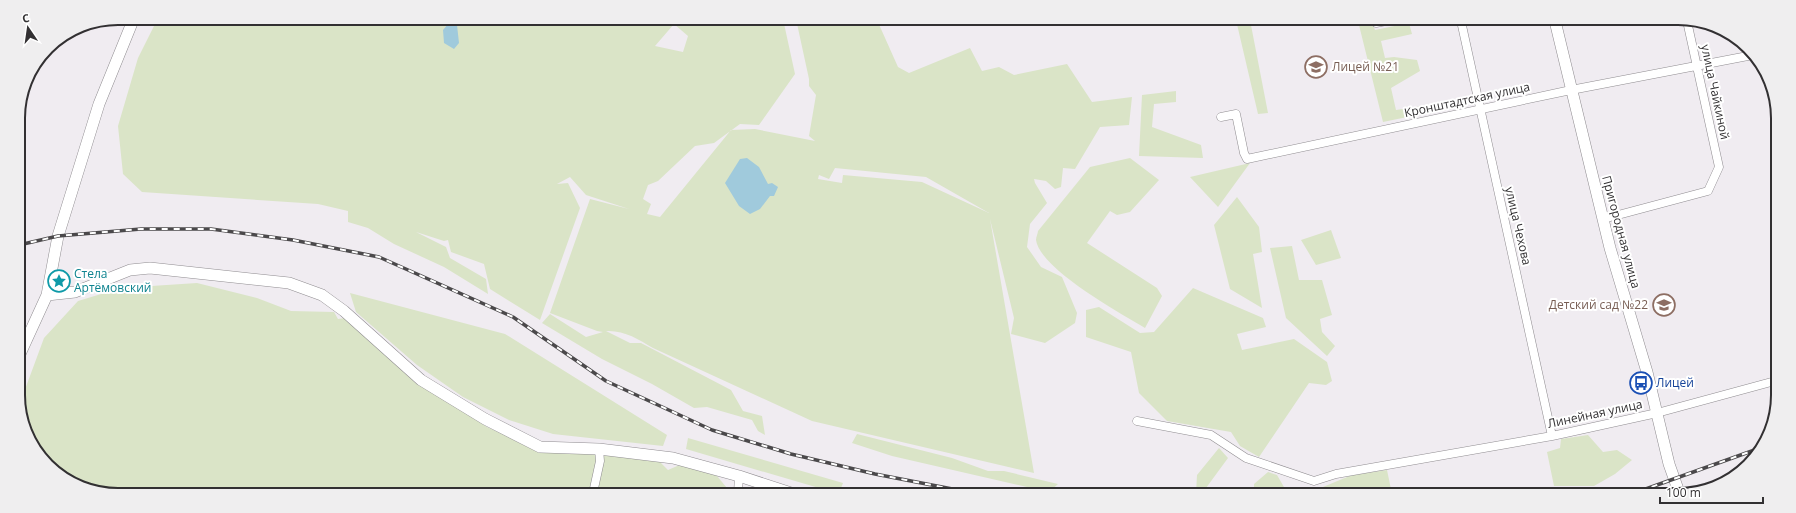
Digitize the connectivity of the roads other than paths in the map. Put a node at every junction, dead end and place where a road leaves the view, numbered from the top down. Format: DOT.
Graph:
graph roads {
  1 [pos="131,25"];
  2 [pos="1462,25"];
  3 [pos="1557,25"];
  4 [pos="1688,26"];
  5 [pos="1748,56"];
  6 [pos="1697,66"];
  7 [pos="1571,90"];
  8 [pos="1480,109"];
  9 [pos="1221,117"];
  10 [pos="1603,219"];
  11 [pos="47,295"];
  12 [pos="25,343"];
  13 [pos="1771,382"];
  14 [pos="1657,413"];
  15 [pos="1137,421"];
  16 [pos="1552,436"];
  17 [pos="599,450"];
  18 [pos="739,476"];
  19 [pos="594,488"];
  20 [pos="738,488"];
  21 [pos="776,488"];
  22 [pos="1678,488"];
  1 -- 11 [label="main road"];
  2 -- 8 [label="street, улица Чехова"];
  3 -- 7 [label="main road, Пригородная улица"];
  4 -- 6 [label="street, улица Чайкиной"];
  5 -- 6 [label="street, Кронштадтская улица"];
  6 -- 7 [label="street, Кронштадтская улица"];
  6 -- 10 [label="street, улица Чайкиной"];
  7 -- 8 [label="street, Кронштадтская улица"];
  7 -- 10 [label="main road, Пригородная улица"];
  8 -- 9 [label="street, Кронштадтская улица"];
  8 -- 16 [label="street, улица Чехова"];
  10 -- 14 [label="main road, Пригородная улица"];
  11 -- 12 [label="main road"];
  11 -- 17 [label="main road"];
  13 -- 14 [label="street, Линейная улица"];
  14 -- 16 [label="street, Линейная улица"];
  14 -- 22 [label="main road, Пригородная улица"];
  15 -- 16 [label="street, Линейная улица"];
  17 -- 18 [label="main road"];
  17 -- 19 [label="street"];
  18 -- 20 [label="street"];
  18 -- 21 [label="main road"];
}
